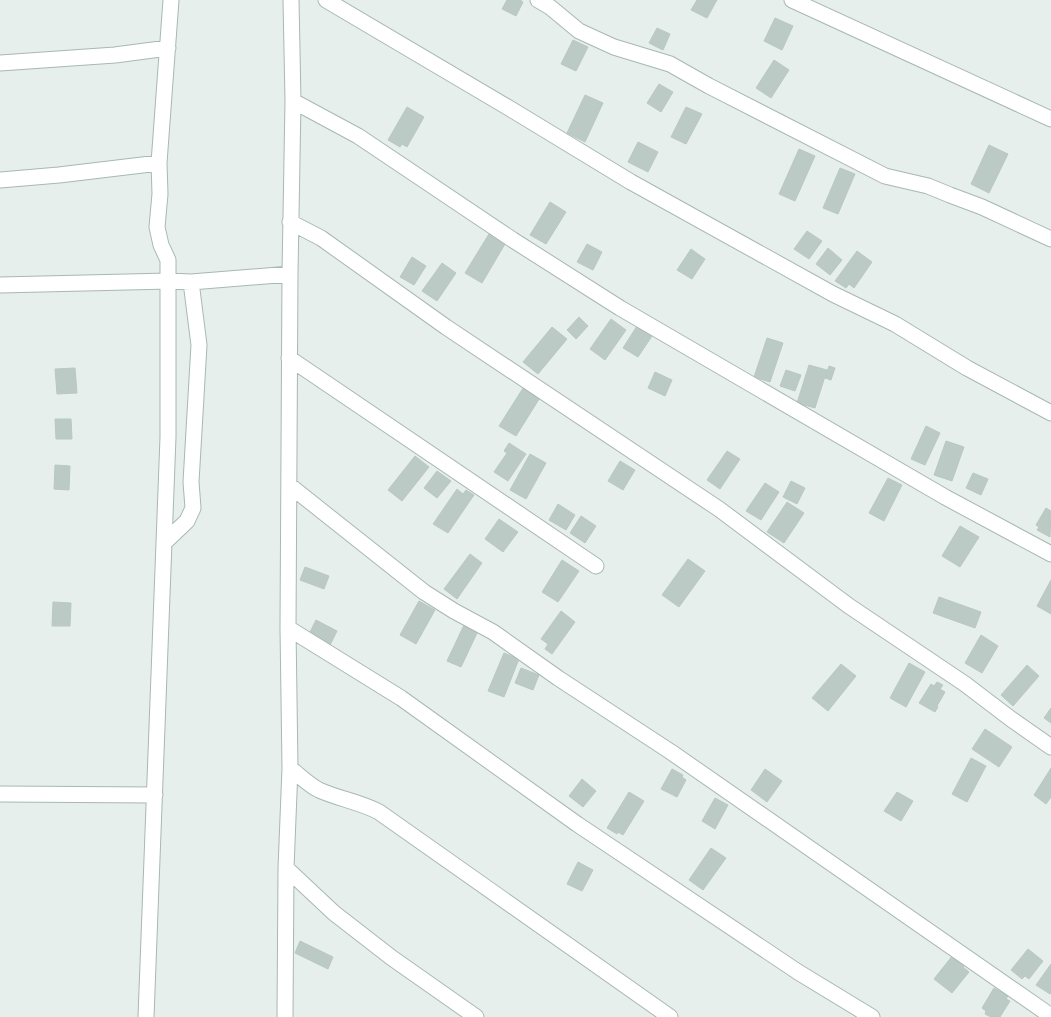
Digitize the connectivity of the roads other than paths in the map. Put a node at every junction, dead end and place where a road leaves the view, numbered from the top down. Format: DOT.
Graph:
graph roads {
  1 [pos="171,0"];
  2 [pos="291,0"];
  3 [pos="326,0"];
  4 [pos="538,0"];
  5 [pos="792,0"];
  6 [pos="168,48"];
  7 [pos="0,63"];
  8 [pos="294,101"];
  9 [pos="1051,119"];
  10 [pos="159,163"];
  11 [pos="0,180"];
  12 [pos="290,222"];
  13 [pos="1051,239"];
  14 [pos="290,274"];
  15 [pos="169,280"];
  16 [pos="191,282"];
  17 [pos="0,285"];
  18 [pos="289,358"];
  19 [pos="1051,413"];
  20 [pos="288,484"];
  21 [pos="165,542"];
  22 [pos="1051,554"];
  23 [pos="596,566"];
  24 [pos="288,628"];
  25 [pos="1051,747"];
  26 [pos="290,768"];
  27 [pos="0,794"];
  28 [pos="155,795"];
  29 [pos="286,868"];
  30 [pos="1051,1016"];
  31 [pos="146,1017"];
  32 [pos="285,1017"];
  33 [pos="476,1017"];
  34 [pos="670,1017"];
  35 [pos="872,1017"];
  1 -- 6 [label="street"];
  2 -- 8 [label="street"];
  3 -- 19 [label="street"];
  4 -- 13 [label="street"];
  5 -- 9 [label="street"];
  6 -- 7 [label="street"];
  6 -- 10 [label="street"];
  8 -- 12 [label="street"];
  8 -- 22 [label="street"];
  10 -- 11 [label="street"];
  10 -- 15 [label="street"];
  12 -- 14 [label="street"];
  12 -- 25 [label="street"];
  14 -- 16 [label="street"];
  14 -- 18 [label="street"];
  15 -- 16 [label="street"];
  15 -- 17 [label="street"];
  15 -- 21 [label="street"];
  16 -- 21 [label="street"];
  18 -- 20 [label="street"];
  18 -- 23 [label="street"];
  20 -- 24 [label="street"];
  20 -- 30 [label="street"];
  21 -- 28 [label="street"];
  24 -- 26 [label="street"];
  24 -- 35 [label="street"];
  26 -- 29 [label="street"];
  26 -- 34 [label="street"];
  27 -- 28 [label="street"];
  28 -- 31 [label="street"];
  29 -- 32 [label="street"];
  29 -- 33 [label="street"];
}
